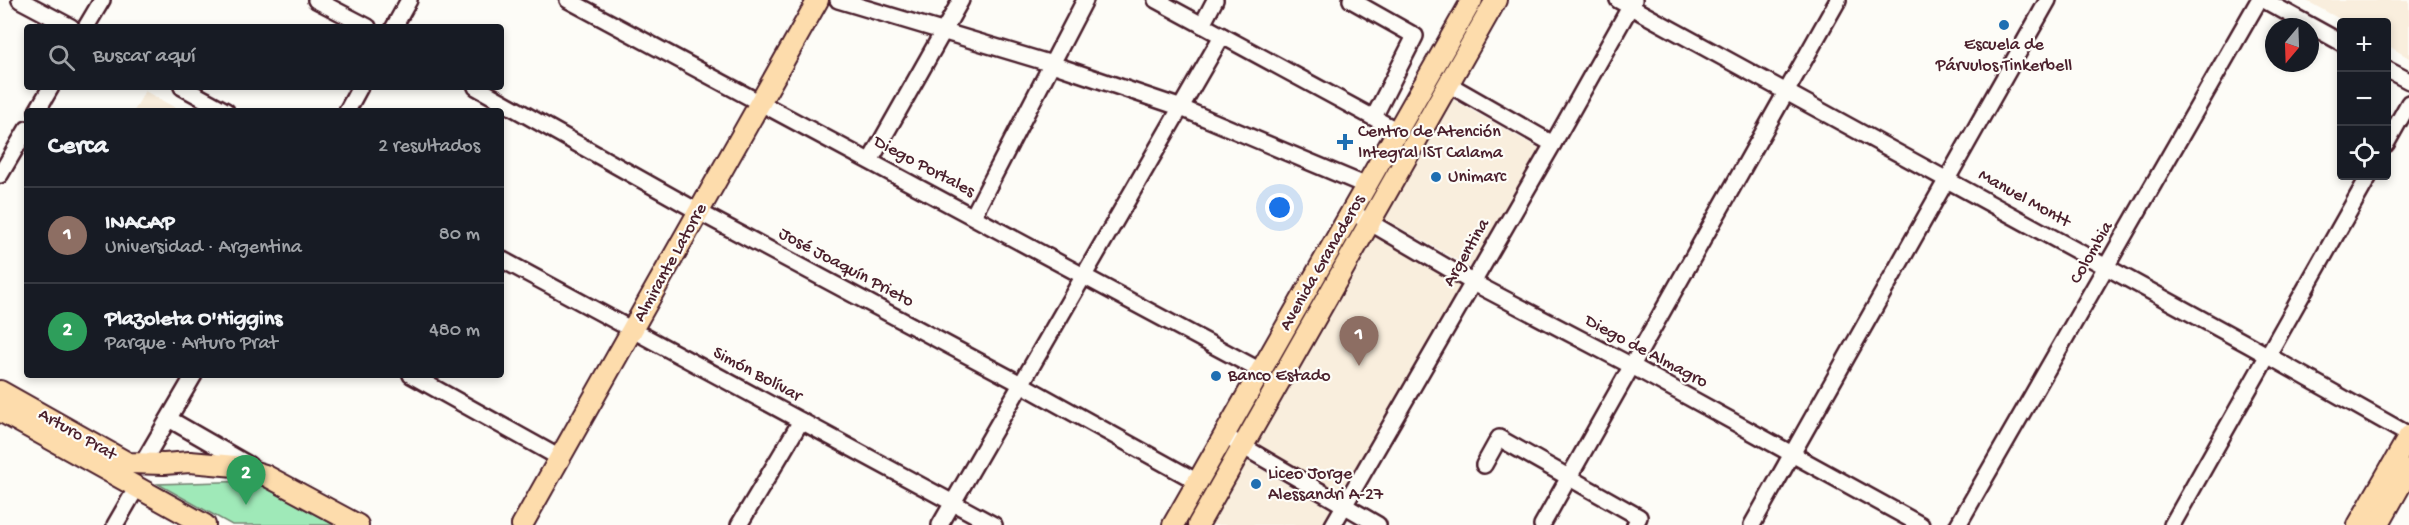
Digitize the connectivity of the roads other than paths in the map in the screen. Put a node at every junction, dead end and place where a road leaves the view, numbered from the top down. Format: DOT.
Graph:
graph roads {
  1 [pos="20,0"];
  2 [pos="102,0"];
  3 [pos="316,0"];
  4 [pos="409,0"];
  5 [pos="568,0"];
  6 [pos="818,0"];
  7 [pos="838,0"];
  8 [pos="961,0"];
  9 [pos="1085,0"];
  10 [pos="1156,0"];
  11 [pos="1215,0"];
  12 [pos="1351,0"];
  13 [pos="1472,0"];
  14 [pos="1496,0"];
  15 [pos="1838,0"];
  16 [pos="2048,0"];
  17 [pos="2261,0"];
  18 [pos="1627,2"];
  19 [pos="64,24"];
  20 [pos="88,24"];
  21 [pos="362,24"];
  22 [pos="396,24"];
  23 [pos="1202,25"];
  24 [pos="944,31"];
  25 [pos="1222,36"];
  26 [pos="2337,41"];
  27 [pos="1052,64"];
  28 [pos="2391,72"];
  29 [pos="2409,81"];
  30 [pos="1448,84"];
  31 [pos="49,90"];
  32 [pos="188,90"];
  33 [pos="358,90"];
  34 [pos="481,90"];
  35 [pos="1786,92"];
  36 [pos="761,103"];
  37 [pos="2409,103"];
  38 [pos="1179,107"];
  39 [pos="39,108"];
  40 [pos="220,108"];
  41 [pos="349,108"];
  42 [pos="1374,117"];
  43 [pos="1398,130"];
  44 [pos="24,134"];
  45 [pos="2391,135"];
  46 [pos="1553,144"];
  47 [pos="870,161"];
  48 [pos="0,175"];
  49 [pos="1947,180"];
  50 [pos="2367,180"];
  51 [pos="1366,186"];
  52 [pos="699,212"];
  53 [pos="1352,212"];
  54 [pos="973,216"];
  55 [pos="1370,222"];
  56 [pos="504,261"];
  57 [pos="2106,267"];
  58 [pos="1085,275"];
  59 [pos="1472,282"];
  60 [pos="633,330"];
  61 [pos="2269,356"];
  62 [pos="1632,366"];
  63 [pos="1261,370"];
  64 [pos="192,378"];
  65 [pos="416,378"];
  66 [pos="1022,384"];
  67 [pos="0,391"];
  68 [pos="0,411"];
  69 [pos="169,419"];
  70 [pos="801,421"];
  71 [pos="2409,435"];
  72 [pos="1224,436"];
  73 [pos="1243,446"];
  74 [pos="1792,454"];
  75 [pos="560,458"];
  76 [pos="142,464"];
  77 [pos="1484,465"];
  78 [pos="2409,470"];
  79 [pos="265,475"];
  80 [pos="1568,478"];
  81 [pos="1198,482"];
  82 [pos="137,487"];
  83 [pos="952,502"];
  84 [pos="1344,505"];
  85 [pos="115,525"];
  86 [pos="204,525"];
  87 [pos="358,525"];
  88 [pos="522,525"];
  89 [pos="740,525"];
  90 [pos="940,525"];
  91 [pos="994,525"];
  92 [pos="1173,525"];
  93 [pos="1198,525"];
  94 [pos="1333,525"];
  95 [pos="1378,525"];
  96 [pos="1542,525"];
  97 [pos="1635,525"];
  98 [pos="1752,525"];
  99 [pos="1921,525"];
  100 [pos="1958,525"];
  101 [pos="2172,525"];
  102 [pos="2358,525"];
  103 [pos="2378,525"];
  1 -- 19 [label="street"];
  2 -- 20 [label="street"];
  3 -- 21 [label="street"];
  4 -- 22 [label="street"];
  5 -- 36 [label="street, Diego Portales"];
  6 -- 36 [label="main road, Almirante Latorre"];
  7 -- 24 [label="street"];
  8 -- 24 [label="street"];
  9 -- 27 [label="street"];
  10 -- 23 [label="street"];
  11 -- 23 [label="street"];
  12 -- 42 [label="street"];
  13 -- 43 [label="main road, Avenida Granaderos"];
  14 -- 30 [label="main road, Avenida Granaderos"];
  15 -- 35 [label="street"];
  16 -- 49 [label="street"];
  17 -- 26 [label="street"];
  17 -- 57 [label="street, Colombia"];
  18 -- 35 [label="street, Manuel Montt"];
  18 -- 46 [label="street, Argentina"];
  23 -- 25 [label="street"];
  24 -- 27 [label="street"];
  24 -- 47 [label="street"];
  25 -- 38 [label="street"];
  25 -- 42 [label="street"];
  27 -- 38 [label="street"];
  27 -- 54 [label="street"];
  28 -- 29 [label="street"];
  30 -- 46 [label="street"];
  30 -- 55 [label="main road, Avenida Granaderos"];
  31 -- 39 [label="street"];
  32 -- 40 [label="street"];
  33 -- 41 [label="street"];
  34 -- 52 [label="street, José Joaquín Prieto"];
  35 -- 49 [label="street, Manuel Montt"];
  35 -- 62 [label="street"];
  36 -- 47 [label="street, Diego Portales"];
  36 -- 52 [label="main road, Almirante Latorre"];
  37 -- 45 [label="street"];
  38 -- 51 [label="street"];
  38 -- 58 [label="street"];
  42 -- 43 [label="street"];
  43 -- 51 [label="main road, Avenida Granaderos"];
  44 -- 48 [label="street"];
  46 -- 59 [label="street, Argentina"];
  47 -- 54 [label="street, Diego Portales"];
  49 -- 57 [label="street, Manuel Montt"];
  49 -- 74 [label="street"];
  50 -- 61 [label="street"];
  51 -- 53 [label="main road, Avenida Granaderos"];
  52 -- 60 [label="main road, Almirante Latorre"];
  52 -- 66 [label="street, José Joaquín Prieto"];
  53 -- 55 [label="street, Diego de Almagro"];
  53 -- 63 [label="main road, Avenida Granaderos"];
  54 -- 58 [label="street, Diego Portales"];
  55 -- 59 [label="street, Diego de Almagro"];
  55 -- 73 [label="main road, Avenida Granaderos"];
  56 -- 60 [label="street, Simón Bolívar"];
  57 -- 61 [label="street, Manuel Montt"];
  57 -- 100 [label="street, Colombia"];
  58 -- 63 [label="street, Diego Portales"];
  58 -- 66 [label="street"];
  59 -- 62 [label="street, Diego de Almagro"];
  59 -- 84 [label="street, Argentina"];
  60 -- 70 [label="street, Simón Bolívar"];
  60 -- 75 [label="main road, Almirante Latorre"];
  61 -- 71 [label="street, Manuel Montt"];
  61 -- 101 [label="street"];
  62 -- 74 [label="street, Diego de Almagro"];
  62 -- 80 [label="street"];
  63 -- 72 [label="main road, Avenida Granaderos"];
  64 -- 69 [label="street"];
  65 -- 75 [label="street"];
  66 -- 81 [label="street, José Joaquín Prieto"];
  66 -- 83 [label="street"];
  67 -- 76 [label="main road, Arturo Prat"];
  68 -- 82 [label="main road, Arturo Prat"];
  69 -- 76 [label="street"];
  69 -- 79 [label="street, Arturo Prat"];
  70 -- 83 [label="street, Simón Bolívar"];
  70 -- 89 [label="street"];
  71 -- 102 [label="main road"];
  72 -- 73 [label="street"];
  72 -- 81 [label="main road, Avenida Granaderos"];
  73 -- 84 [label="street"];
  73 -- 93 [label="main road, Avenida Granaderos"];
  74 -- 98 [label="street"];
  74 -- 99 [label="street, Diego de Almagro"];
  75 -- 88 [label="main road, Almirante Latorre"];
  76 -- 79 [label="main road, Arturo Prat"];
  77 -- 80 [label="street"];
  78 -- 103 [label="main road"];
  79 -- 87 [label="main road, Arturo Prat"];
  80 -- 96 [label="street"];
  80 -- 97 [label="street"];
  81 -- 92 [label="main road, Avenida Granaderos"];
  82 -- 85 [label="street"];
  82 -- 86 [label="main road, Arturo Prat"];
  83 -- 90 [label="street"];
  83 -- 91 [label="street, Simón Bolívar"];
  84 -- 94 [label="street, Argentina"];
  84 -- 95 [label="street"];
}
